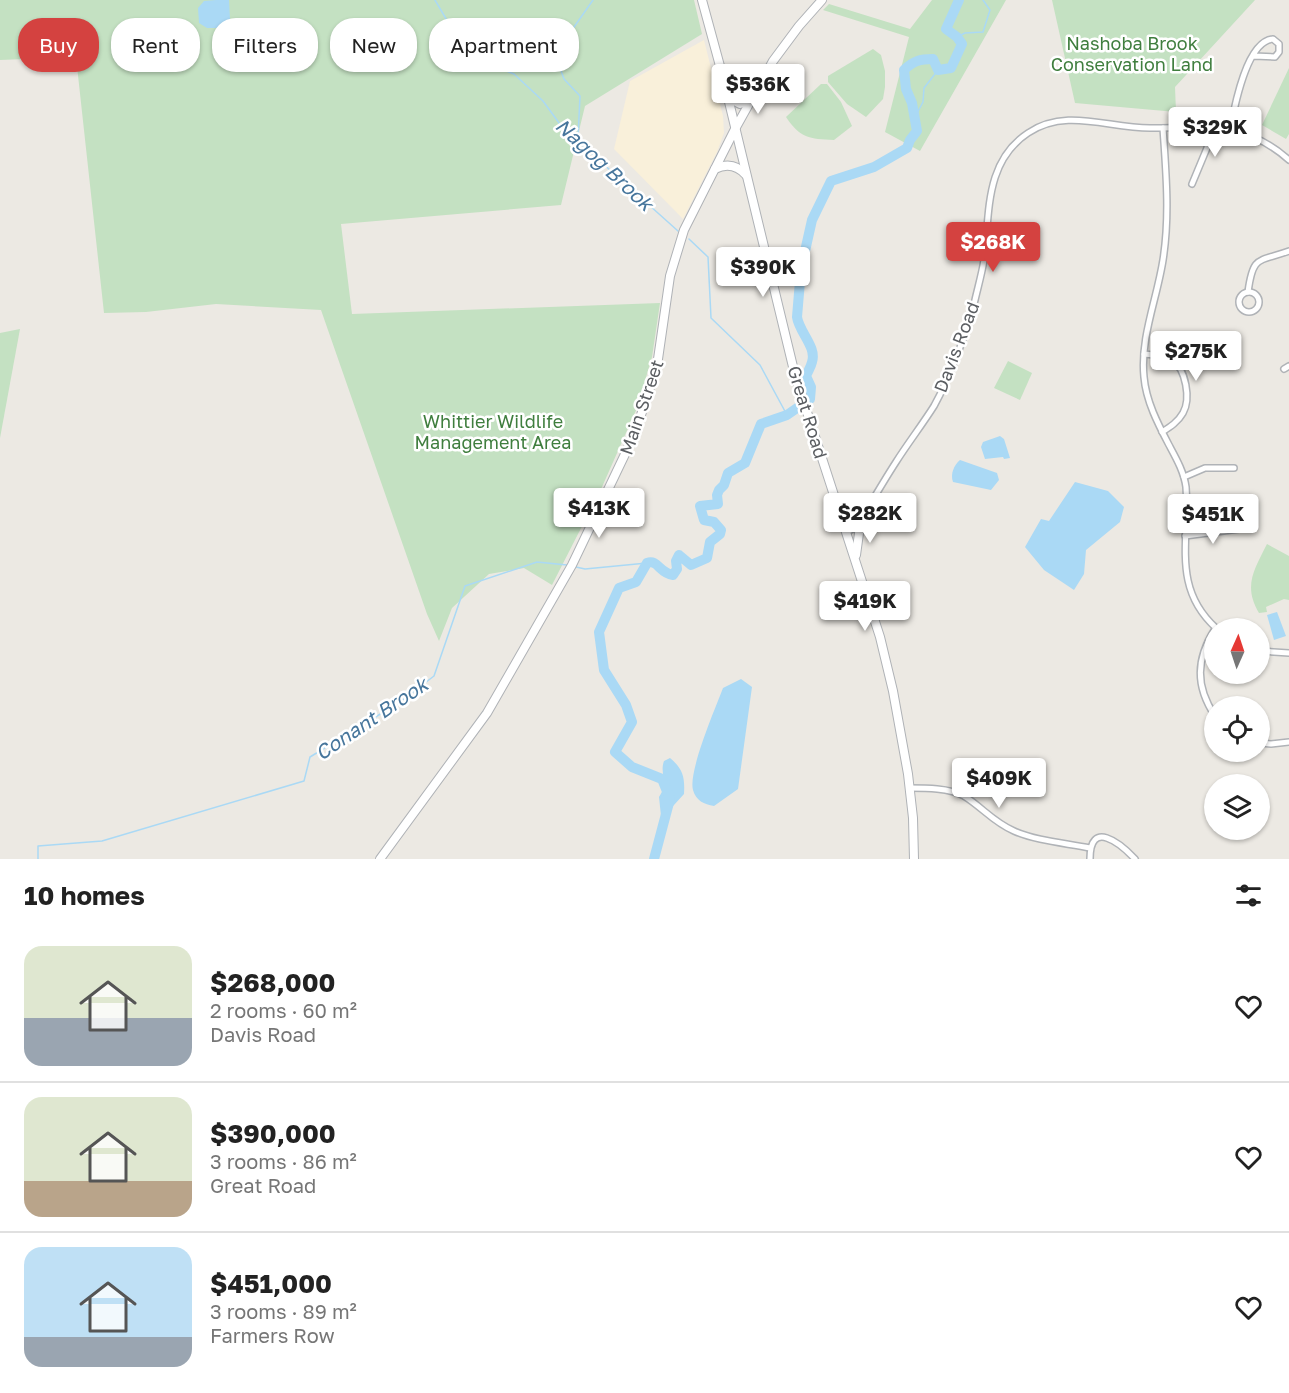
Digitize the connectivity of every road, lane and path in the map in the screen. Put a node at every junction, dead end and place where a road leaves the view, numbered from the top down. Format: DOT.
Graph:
graph roads {
  1 [pos="702,0"];
  2 [pos="820,1"];
  3 [pos="1254,56"];
  4 [pos="728,98"];
  5 [pos="750,101"];
  6 [pos="1210,127"];
  7 [pos="1162,128"];
  8 [pos="735,129"];
  9 [pos="1230,130"];
  10 [pos="1289,160"];
  11 [pos="715,169"];
  12 [pos="747,176"];
  13 [pos="1192,184"];
  14 [pos="1289,251"];
  15 [pos="1248,292"];
  16 [pos="1144,354"];
  17 [pos="1162,432"];
  18 [pos="1234,468"];
  19 [pos="1184,477"];
  20 [pos="838,508"];
  21 [pos="862,514"];
  22 [pos="860,526"];
  23 [pos="845,528"];
  24 [pos="1239,529"];
  25 [pos="1185,536"];
  26 [pos="855,559"];
  27 [pos="1207,618"];
  28 [pos="1204,649"];
  29 [pos="1270,652"];
  30 [pos="1289,653"];
  31 [pos="1205,696"];
  32 [pos="1289,742"];
  33 [pos="1270,744"];
  34 [pos="909,788"];
  35 [pos="1090,848"];
  36 [pos="380,859"];
  37 [pos="914,859"];
  38 [pos="1090,859"];
  39 [pos="1135,859"];
  1 -- 4 [label="main road, Great Road"];
  2 -- 5 [label="main road, Main Street"];
  3 -- 3 [label="street"];
  3 -- 9 [label="street"];
  4 -- 5 [label="main road"];
  4 -- 8 [label="main road, Great Road"];
  5 -- 8 [label="main road, Main Street"];
  6 -- 7 [label="street, Davis Road"];
  6 -- 9 [label="street, Davis Road"];
  6 -- 13 [label="street"];
  7 -- 16 [label="street"];
  7 -- 21 [label="street, Davis Road"];
  8 -- 11 [label="main road, Main Street"];
  8 -- 12 [label="main road, Great Road"];
  9 -- 10 [label="street, Davis Road"];
  11 -- 12 [label="main road"];
  11 -- 36 [label="main road, Main Street"];
  12 -- 20 [label="main road, Great Road"];
  14 -- 15 [label="street"];
  16 -- 17 [label="street"];
  16 -- 17 [label="street"];
  17 -- 19 [label="street"];
  18 -- 19 [label="street"];
  19 -- 25 [label="street"];
  20 -- 21 [label="main road"];
  20 -- 23 [label="main road, Great Road"];
  21 -- 22 [label="street, Davis Road"];
  21 -- 23 [label="street, Davis Road"];
  22 -- 23 [label="street"];
  22 -- 26 [label="main road"];
  23 -- 26 [label="main road, Great Road"];
  24 -- 25 [label="street"];
  25 -- 27 [label="street"];
  26 -- 34 [label="main road, Great Road"];
  28 -- 31 [label="street"];
  29 -- 30 [label="street"];
  32 -- 33 [label="street"];
  34 -- 35 [label="street"];
  34 -- 37 [label="main road, Great Road"];
  35 -- 38 [label="street"];
  35 -- 39 [label="street"];
}
